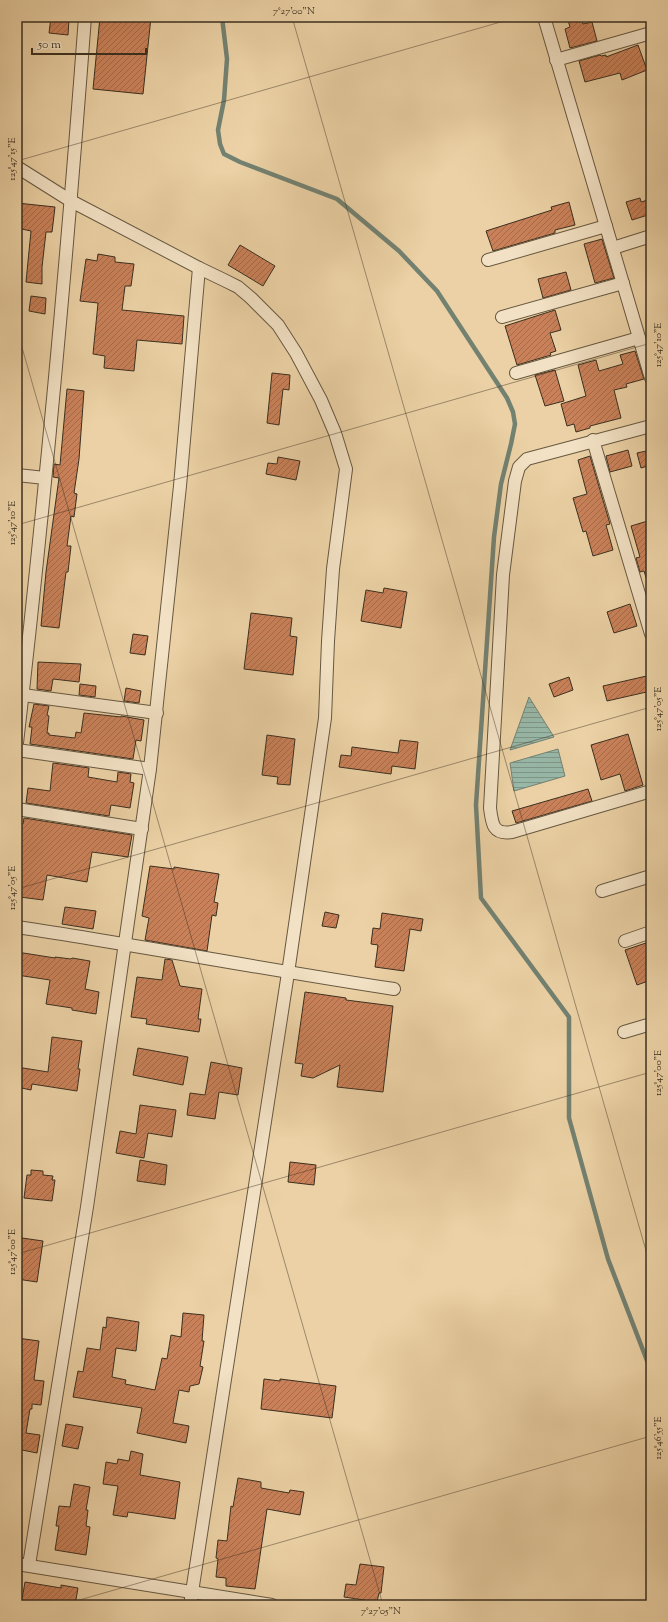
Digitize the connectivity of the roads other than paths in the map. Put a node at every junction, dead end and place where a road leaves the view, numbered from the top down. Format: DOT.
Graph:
graph roads {
  1 [pos="85,17"];
  2 [pos="544,17"];
  3 [pos="651,33"];
  4 [pos="556,60"];
  5 [pos="17,167"];
  6 [pos="71,201"];
  7 [pos="606,226"];
  8 [pos="651,236"];
  9 [pos="613,248"];
  10 [pos="488,260"];
  11 [pos="199,268"];
  12 [pos="623,283"];
  13 [pos="502,317"];
  14 [pos="639,338"];
  15 [pos="516,373"];
  16 [pos="651,378"];
  17 [pos="651,426"];
  18 [pos="593,440"];
  19 [pos="17,475"];
  20 [pos="45,478"];
  21 [pos="651,634"];
  22 [pos="23,695"];
  23 [pos="157,712"];
  24 [pos="17,743"];
  25 [pos="17,750"];
  26 [pos="150,769"];
  27 [pos="651,791"];
  28 [pos="17,809"];
  29 [pos="142,829"];
  30 [pos="651,876"];
  31 [pos="602,891"];
  32 [pos="17,927"];
  33 [pos="651,932"];
  34 [pos="625,941"];
  35 [pos="124,943"];
  36 [pos="288,973"];
  37 [pos="394,989"];
  38 [pos="651,1024"];
  39 [pos="624,1032"];
  40 [pos="23,1565"];
  41 [pos="192,1592"];
  42 [pos="190,1605"];
  43 [pos="272,1605"];
  1 -- 6 [label="street"];
  2 -- 4 [label="street"];
  3 -- 4 [label="street"];
  4 -- 7 [label="street"];
  5 -- 6 [label="street"];
  6 -- 11 [label="street"];
  6 -- 20 [label="street"];
  7 -- 9 [label="street"];
  7 -- 10 [label="street"];
  8 -- 9 [label="street"];
  9 -- 12 [label="street"];
  11 -- 23 [label="street"];
  11 -- 36 [label="street"];
  12 -- 13 [label="street"];
  12 -- 14 [label="street"];
  14 -- 15 [label="street"];
  14 -- 16 [label="street"];
  17 -- 18 [label="street"];
  18 -- 21 [label="street"];
  18 -- 27 [label="street"];
  19 -- 20 [label="street"];
  20 -- 22 [label="street"];
  22 -- 23 [label="street"];
  22 -- 24 [label="street"];
  23 -- 26 [label="street"];
  25 -- 26 [label="street"];
  26 -- 29 [label="street"];
  28 -- 29 [label="street"];
  29 -- 35 [label="street"];
  30 -- 31 [label="street"];
  32 -- 35 [label="street"];
  33 -- 34 [label="street"];
  35 -- 36 [label="street"];
  35 -- 40 [label="street"];
  36 -- 37 [label="street"];
  36 -- 41 [label="street"];
  38 -- 39 [label="street"];
  40 -- 41 [label="street"];
  41 -- 42 [label="street"];
  41 -- 43 [label="street"];
}
